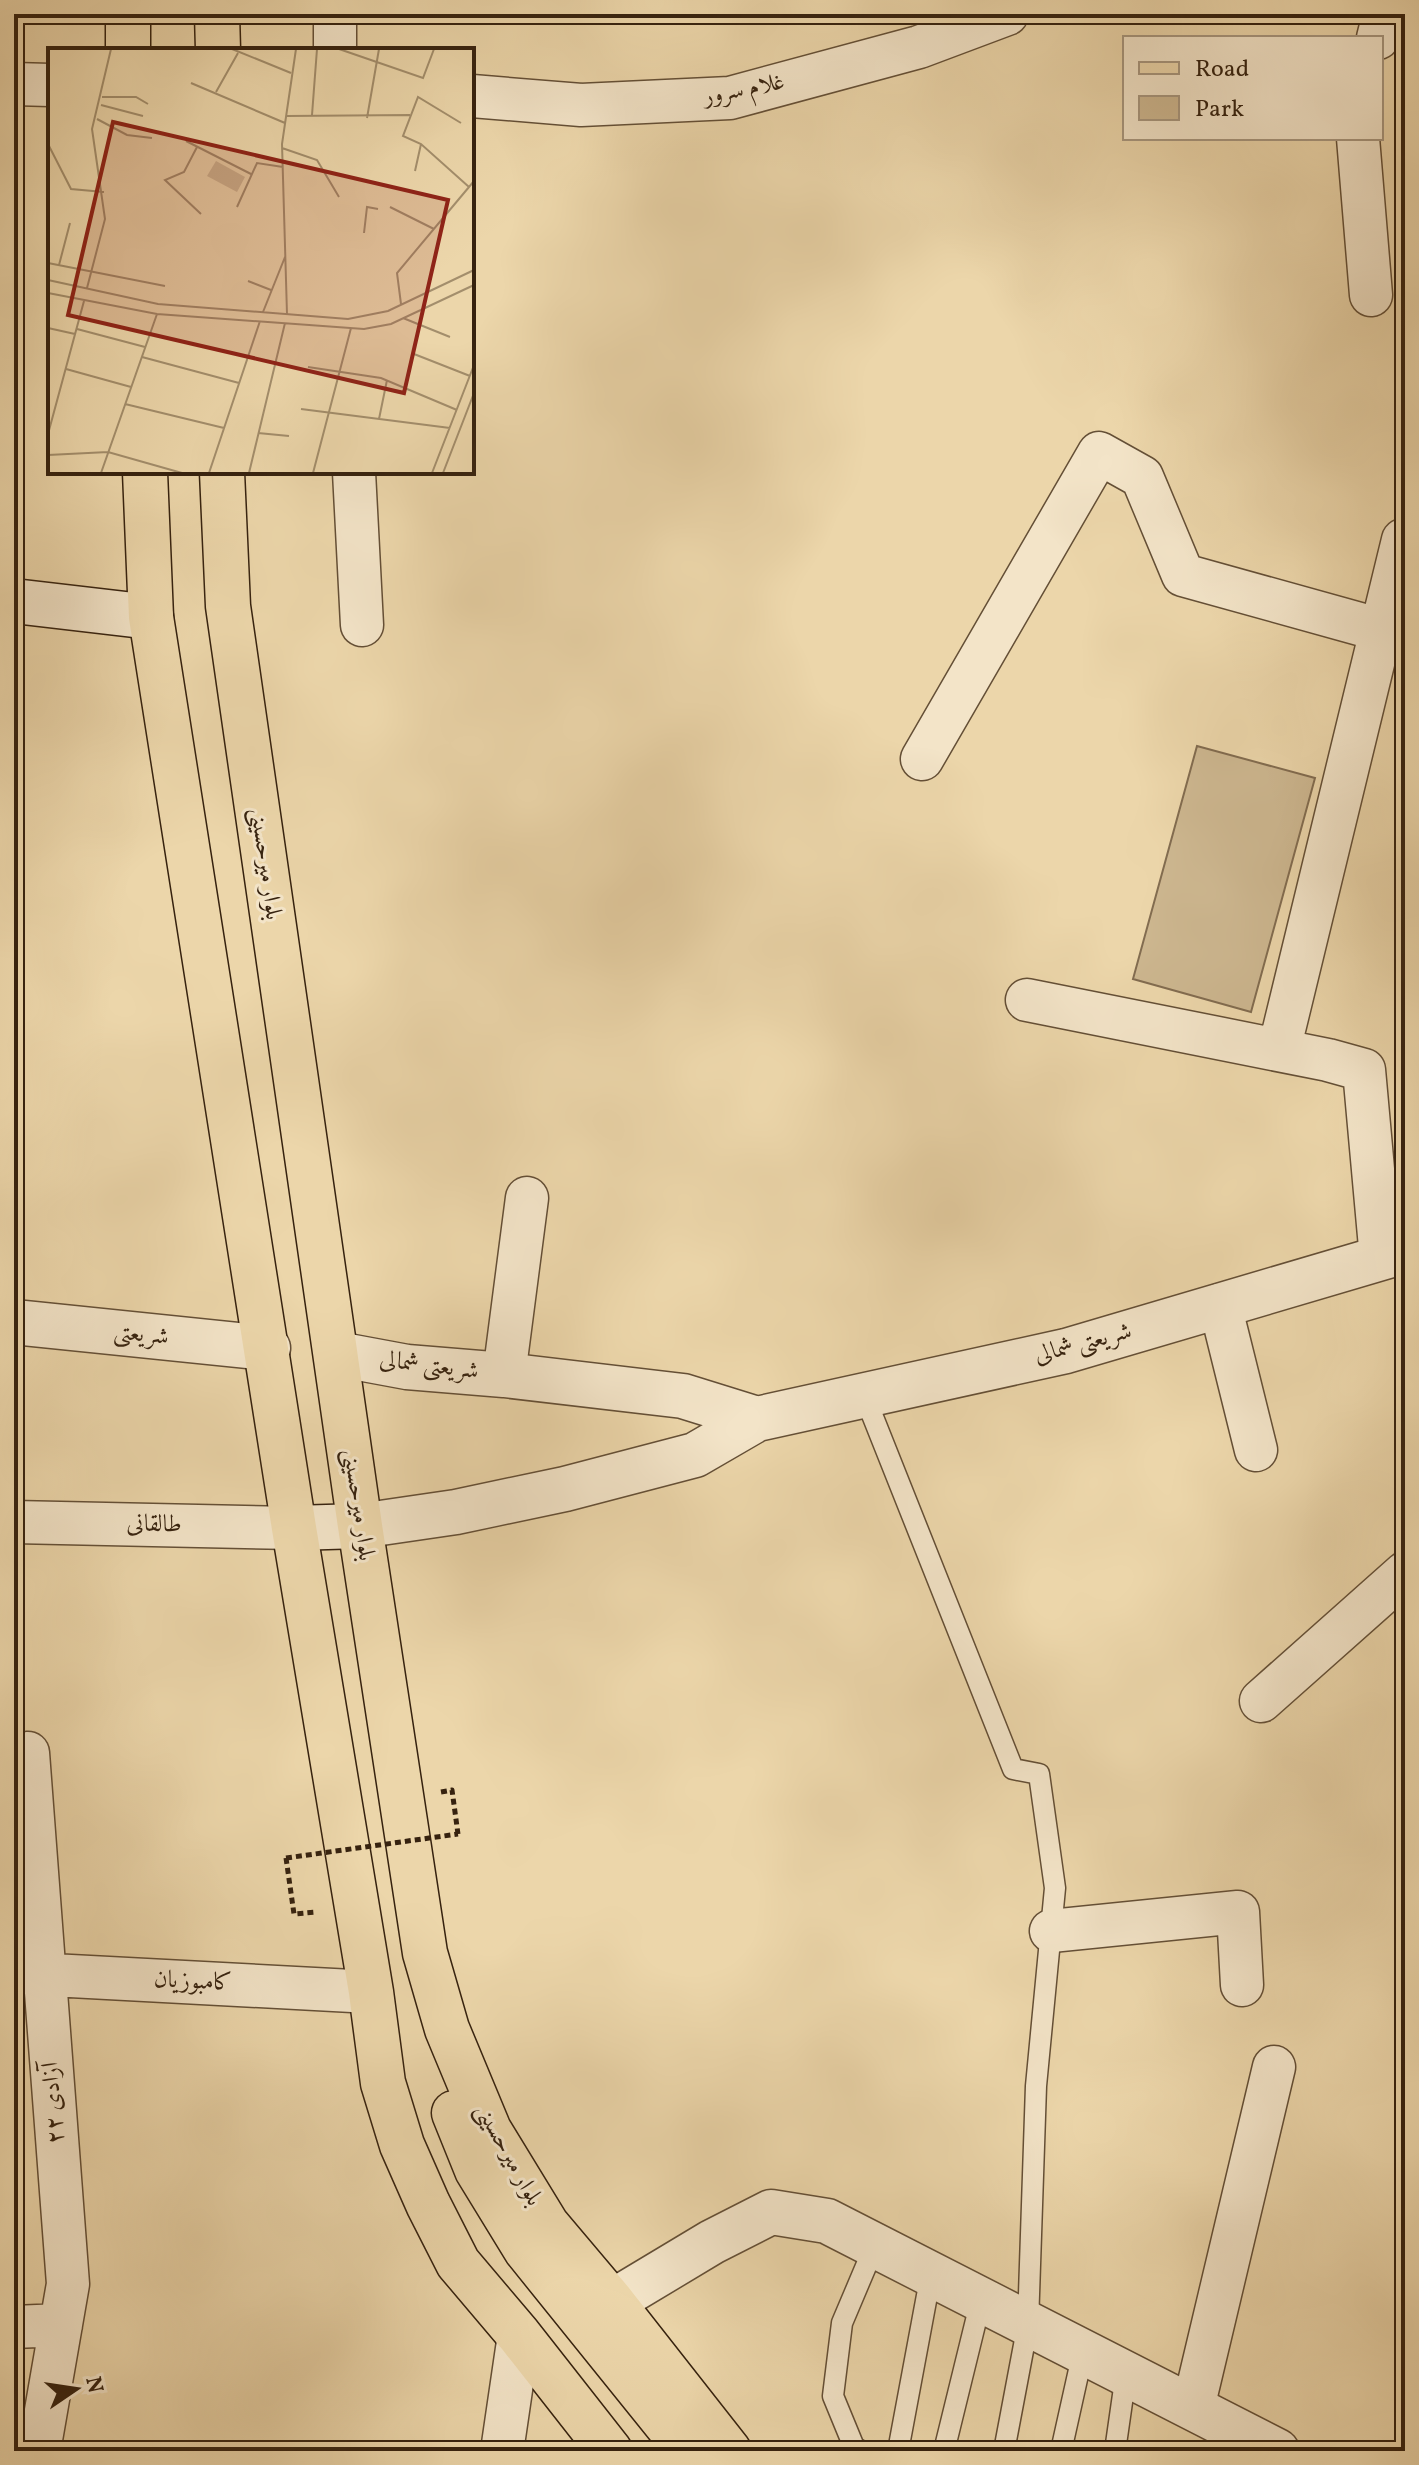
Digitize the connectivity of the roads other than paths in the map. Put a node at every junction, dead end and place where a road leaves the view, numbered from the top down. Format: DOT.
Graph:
graph roads {
  1 [pos="128,14"];
  2 [pos="217,14"];
  3 [pos="335,14"];
  4 [pos="1007,14"];
  5 [pos="1384,14"];
  6 [pos="916,30"];
  7 [pos="1378,36"];
  8 [pos="128,48"];
  9 [pos="218,48"];
  10 [pos="335,48"];
  11 [pos="14,84"];
  12 [pos="48,85"];
  13 [pos="474,96"];
  14 [pos="1358,140"];
  15 [pos="1371,295"];
  16 [pos="145,474"];
  17 [pos="222,474"];
  18 [pos="354,474"];
  19 [pos="1403,540"];
  20 [pos="14,601"];
  21 [pos="151,617"];
  22 [pos="362,625"];
  23 [pos="1381,630"];
  24 [pos="922,759"];
  25 [pos="1027,1000"];
  26 [pos="1279,1050"];
  27 [pos="527,1198"];
  28 [pos="1393,1255"];
  29 [pos="1220,1305"];
  30 [pos="14,1322"];
  31 [pos="268,1348"];
  32 [pos="337,1354"];
  33 [pos="504,1375"];
  34 [pos="865,1397"];
  35 [pos="757,1419"];
  36 [pos="1256,1450"];
  37 [pos="14,1522"];
  38 [pos="360,1526"];
  39 [pos="294,1528"];
  40 [pos="1405,1573"];
  41 [pos="319,1677"];
  42 [pos="1261,1701"];
  43 [pos="28,1753"];
  44 [pos="1051,1931"];
  45 [pos="29,1973"];
  46 [pos="1242,1985"];
  47 [pos="371,1992"];
  48 [pos="1274,2067"];
  49 [pos="875,2245"];
  50 [pos="931,2274"];
  51 [pos="981,2300"];
  52 [pos="561,2318"];
  53 [pos="1028,2324"];
  54 [pos="61,2325"];
  55 [pos="14,2327"];
  56 [pos="1083,2352"];
  57 [pos="1126,2374"];
  58 [pos="1193,2408"];
  59 [pos="39,2451"];
  60 [pos="502,2451"];
  61 [pos="610,2451"];
  62 [pos="642,2451"];
  63 [pos="688,2451"];
  64 [pos="729,2451"];
  65 [pos="861,2451"];
  66 [pos="898,2451"];
  67 [pos="944,2451"];
  68 [pos="1004,2451"];
  69 [pos="1061,2451"];
  70 [pos="1115,2451"];
  71 [pos="1277,2451"];
  1 -- 8 [label="main road"];
  2 -- 9 [label="main road"];
  3 -- 10 [label="street"];
  4 -- 6 [label="street, غلام سرور"];
  5 -- 7 [label="street"];
  6 -- 13 [label="street, غلام سرور"];
  11 -- 12 [label="street"];
  14 -- 15 [label="street"];
  16 -- 21 [label="main road, بلوار میرحسینی"];
  17 -- 32 [label="main road, بلوار میرحسینی"];
  18 -- 22 [label="street"];
  19 -- 23 [label="street"];
  20 -- 21 [label="street"];
  21 -- 31 [label="main road, بلوار میرحسینی"];
  23 -- 24 [label="street"];
  23 -- 26 [label="street"];
  25 -- 26 [label="street"];
  26 -- 28 [label="street"];
  27 -- 33 [label="street"];
  28 -- 29 [label="street, شریعتی شمالی"];
  29 -- 34 [label="street, شریعتی شمالی"];
  29 -- 36 [label="street"];
  30 -- 31 [label="street, شریعتی"];
  31 -- 39 [label="main road, بلوار میرحسینی"];
  32 -- 33 [label="street, شریعتی شمالی"];
  32 -- 38 [label="main road, بلوار میرحسینی"];
  33 -- 35 [label="street, شریعتی شمالی"];
  34 -- 35 [label="street, شریعتی شمالی"];
  34 -- 44 [label="lane"];
  35 -- 38 [label="street, شریعتی شمالی"];
  37 -- 39 [label="street, طالقانی"];
  38 -- 39 [label="street, شریعتی شمالی"];
  38 -- 52 [label="main road, بلوار میرحسینی"];
  39 -- 41 [label="main road, بلوار میرحسینی"];
  40 -- 42 [label="street"];
  41 -- 47 [label="main road, بلوار میرحسینی"];
  41 -- 52 [label="main road"];
  43 -- 45 [label="street, آزادی ۲۲"];
  44 -- 46 [label="street"];
  44 -- 53 [label="lane"];
  45 -- 47 [label="street, کامبوزیان"];
  45 -- 54 [label="street, آزادی ۲۲"];
  47 -- 52 [label="main road, بلوار میرحسینی"];
  48 -- 58 [label="street"];
  49 -- 50 [label="street"];
  49 -- 52 [label="street"];
  49 -- 65 [label="lane"];
  50 -- 51 [label="street"];
  50 -- 66 [label="lane"];
  51 -- 53 [label="street"];
  51 -- 67 [label="lane"];
  52 -- 60 [label="street"];
  52 -- 61 [label="main road, بلوار میرحسینی"];
  52 -- 62 [label="main road"];
  52 -- 63 [label="main road"];
  52 -- 64 [label="main road, بلوار میرحسینی"];
  53 -- 56 [label="street"];
  53 -- 68 [label="lane"];
  54 -- 55 [label="street"];
  54 -- 59 [label="street, آزادی ۲۲"];
  56 -- 57 [label="street"];
  56 -- 69 [label="lane"];
  57 -- 58 [label="street"];
  57 -- 70 [label="lane"];
  58 -- 71 [label="street"];
}
